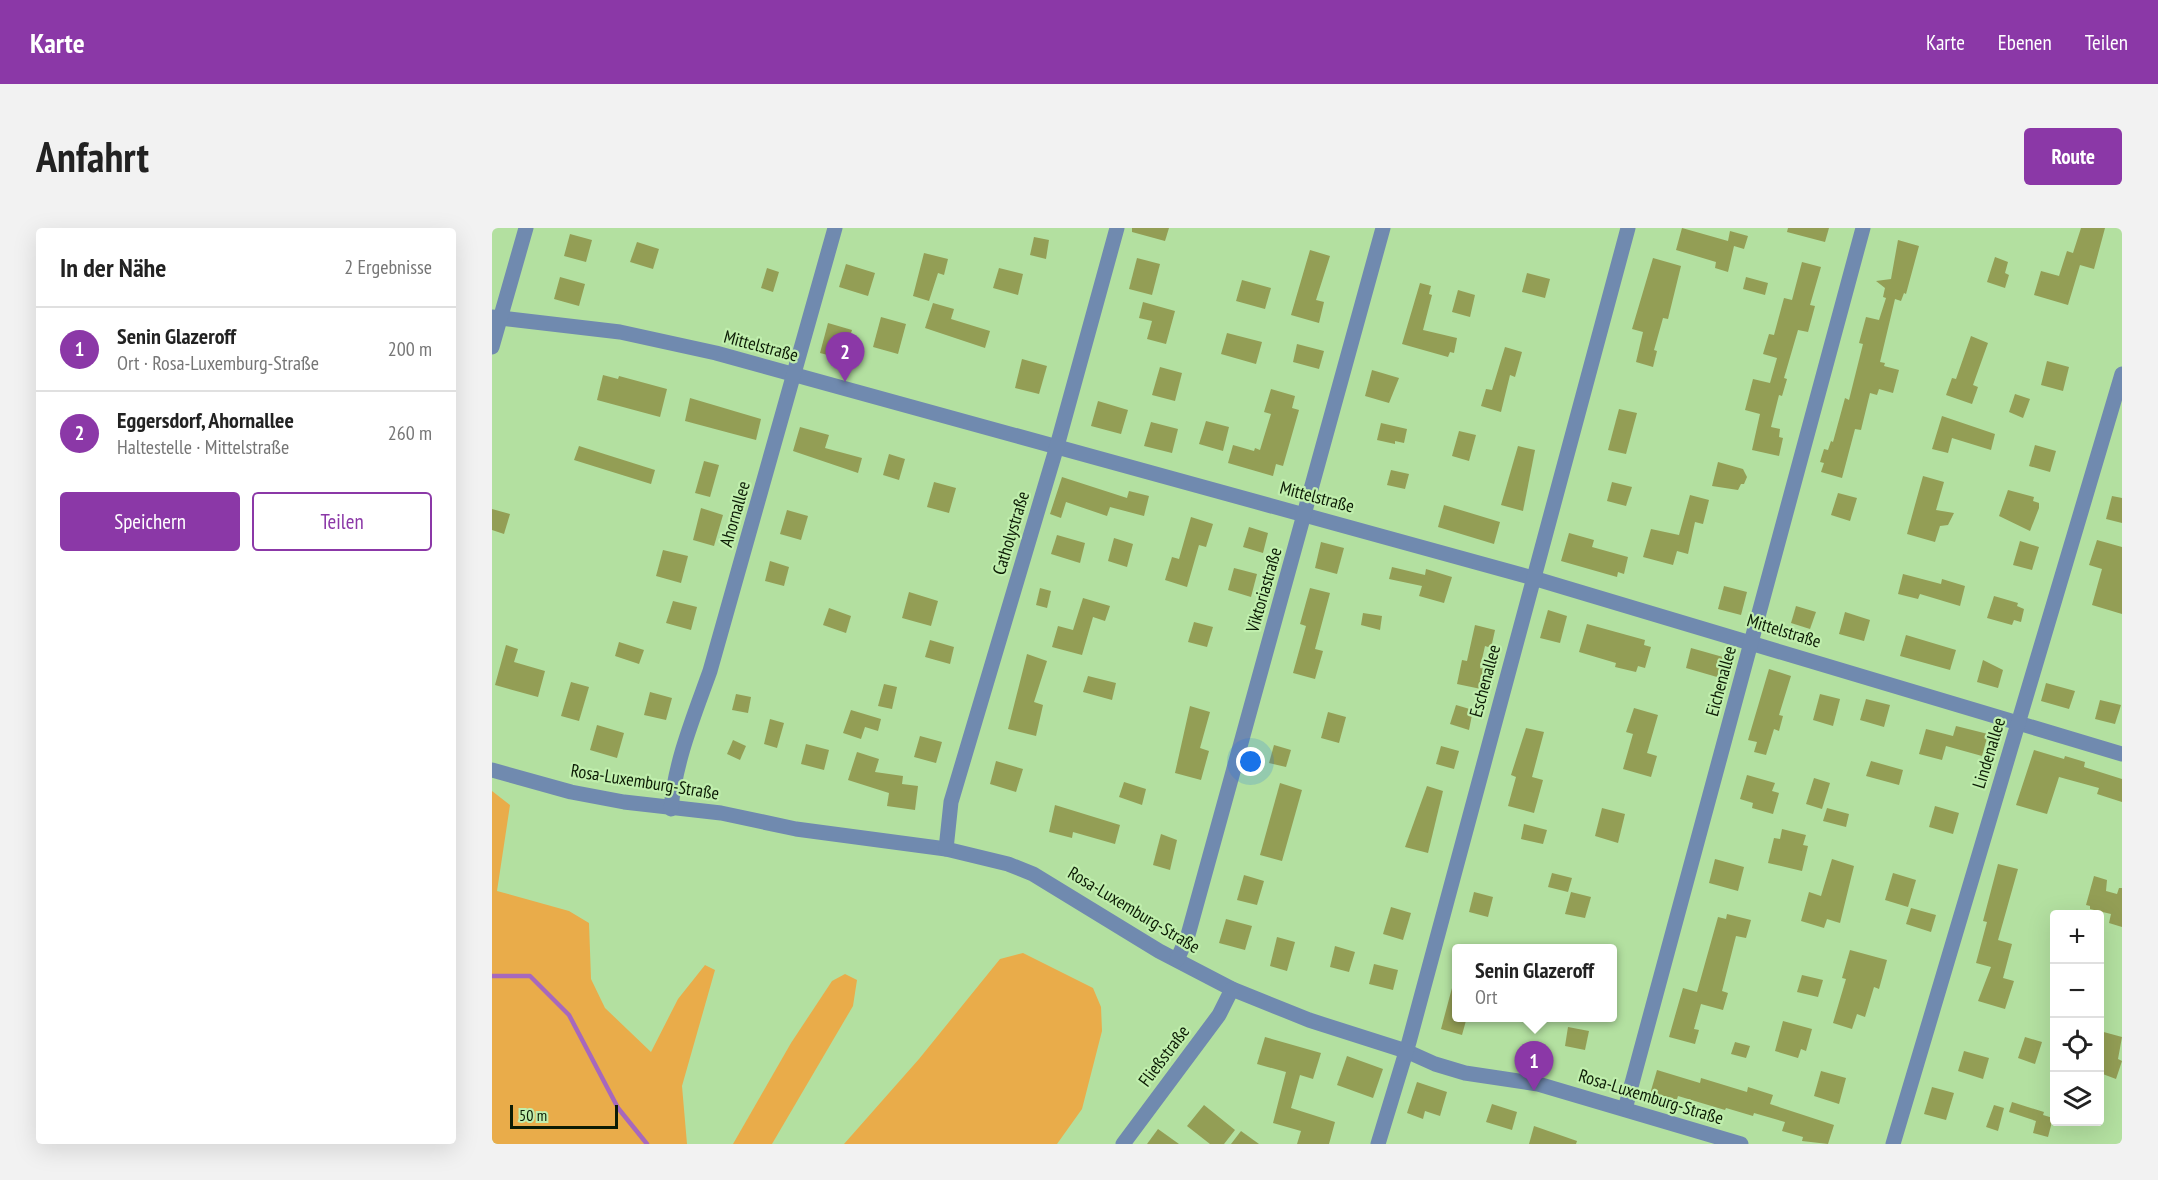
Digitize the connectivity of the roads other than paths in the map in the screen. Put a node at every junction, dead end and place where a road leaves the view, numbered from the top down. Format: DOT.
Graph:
graph roads {
  1 [pos="526,228"];
  2 [pos="835,228"];
  3 [pos="1117,228"];
  4 [pos="1383,228"];
  5 [pos="1628,228"];
  6 [pos="1863,228"];
  7 [pos="496,318"];
  8 [pos="492,346"];
  9 [pos="2122,374"];
  10 [pos="794,375"];
  11 [pos="1057,446"];
  12 [pos="1305,514"];
  13 [pos="1533,578"];
  14 [pos="1752,641"];
  15 [pos="2019,722"];
  16 [pos="2122,753"];
  17 [pos="492,770"];
  18 [pos="670,809"];
  19 [pos="946,849"];
  20 [pos="1177,960"];
  21 [pos="1232,989"];
  22 [pos="1406,1051"];
  23 [pos="1625,1109"];
  24 [pos="1123,1144"];
  25 [pos="1378,1144"];
  26 [pos="1741,1144"];
  27 [pos="1893,1144"];
  1 -- 7 [label="street"];
  2 -- 10 [label="street, Ahornallee"];
  3 -- 11 [label="street, Catholystraße"];
  4 -- 12 [label="street, Viktoriastraße"];
  5 -- 13 [label="street, Eschenallee"];
  6 -- 14 [label="street, Eichenallee"];
  7 -- 8 [label="street"];
  7 -- 10 [label="street, Mittelstraße"];
  9 -- 15 [label="street, Lindenallee"];
  10 -- 11 [label="street, Mittelstraße"];
  10 -- 18 [label="street, Ahornallee"];
  11 -- 12 [label="street, Mittelstraße"];
  11 -- 19 [label="street, Catholystraße"];
  12 -- 13 [label="street, Mittelstraße"];
  12 -- 20 [label="street, Viktoriastraße"];
  13 -- 14 [label="street, Mittelstraße"];
  13 -- 22 [label="street, Eschenallee"];
  14 -- 15 [label="street, Mittelstraße"];
  14 -- 23 [label="street, Eichenallee"];
  15 -- 16 [label="street, Mittelstraße"];
  15 -- 27 [label="street, Lindenallee"];
  17 -- 18 [label="street, Rosa-Luxemburg-Straße"];
  18 -- 19 [label="street, Rosa-Luxemburg-Straße"];
  19 -- 20 [label="street, Rosa-Luxemburg-Straße"];
  20 -- 21 [label="street, Rosa-Luxemburg-Straße"];
  21 -- 22 [label="street, Rosa-Luxemburg-Straße"];
  21 -- 24 [label="street, Fließstraße"];
  22 -- 23 [label="street, Rosa-Luxemburg-Straße"];
  22 -- 25 [label="street, Eschenallee"];
  23 -- 26 [label="street, Rosa-Luxemburg-Straße"];
}
